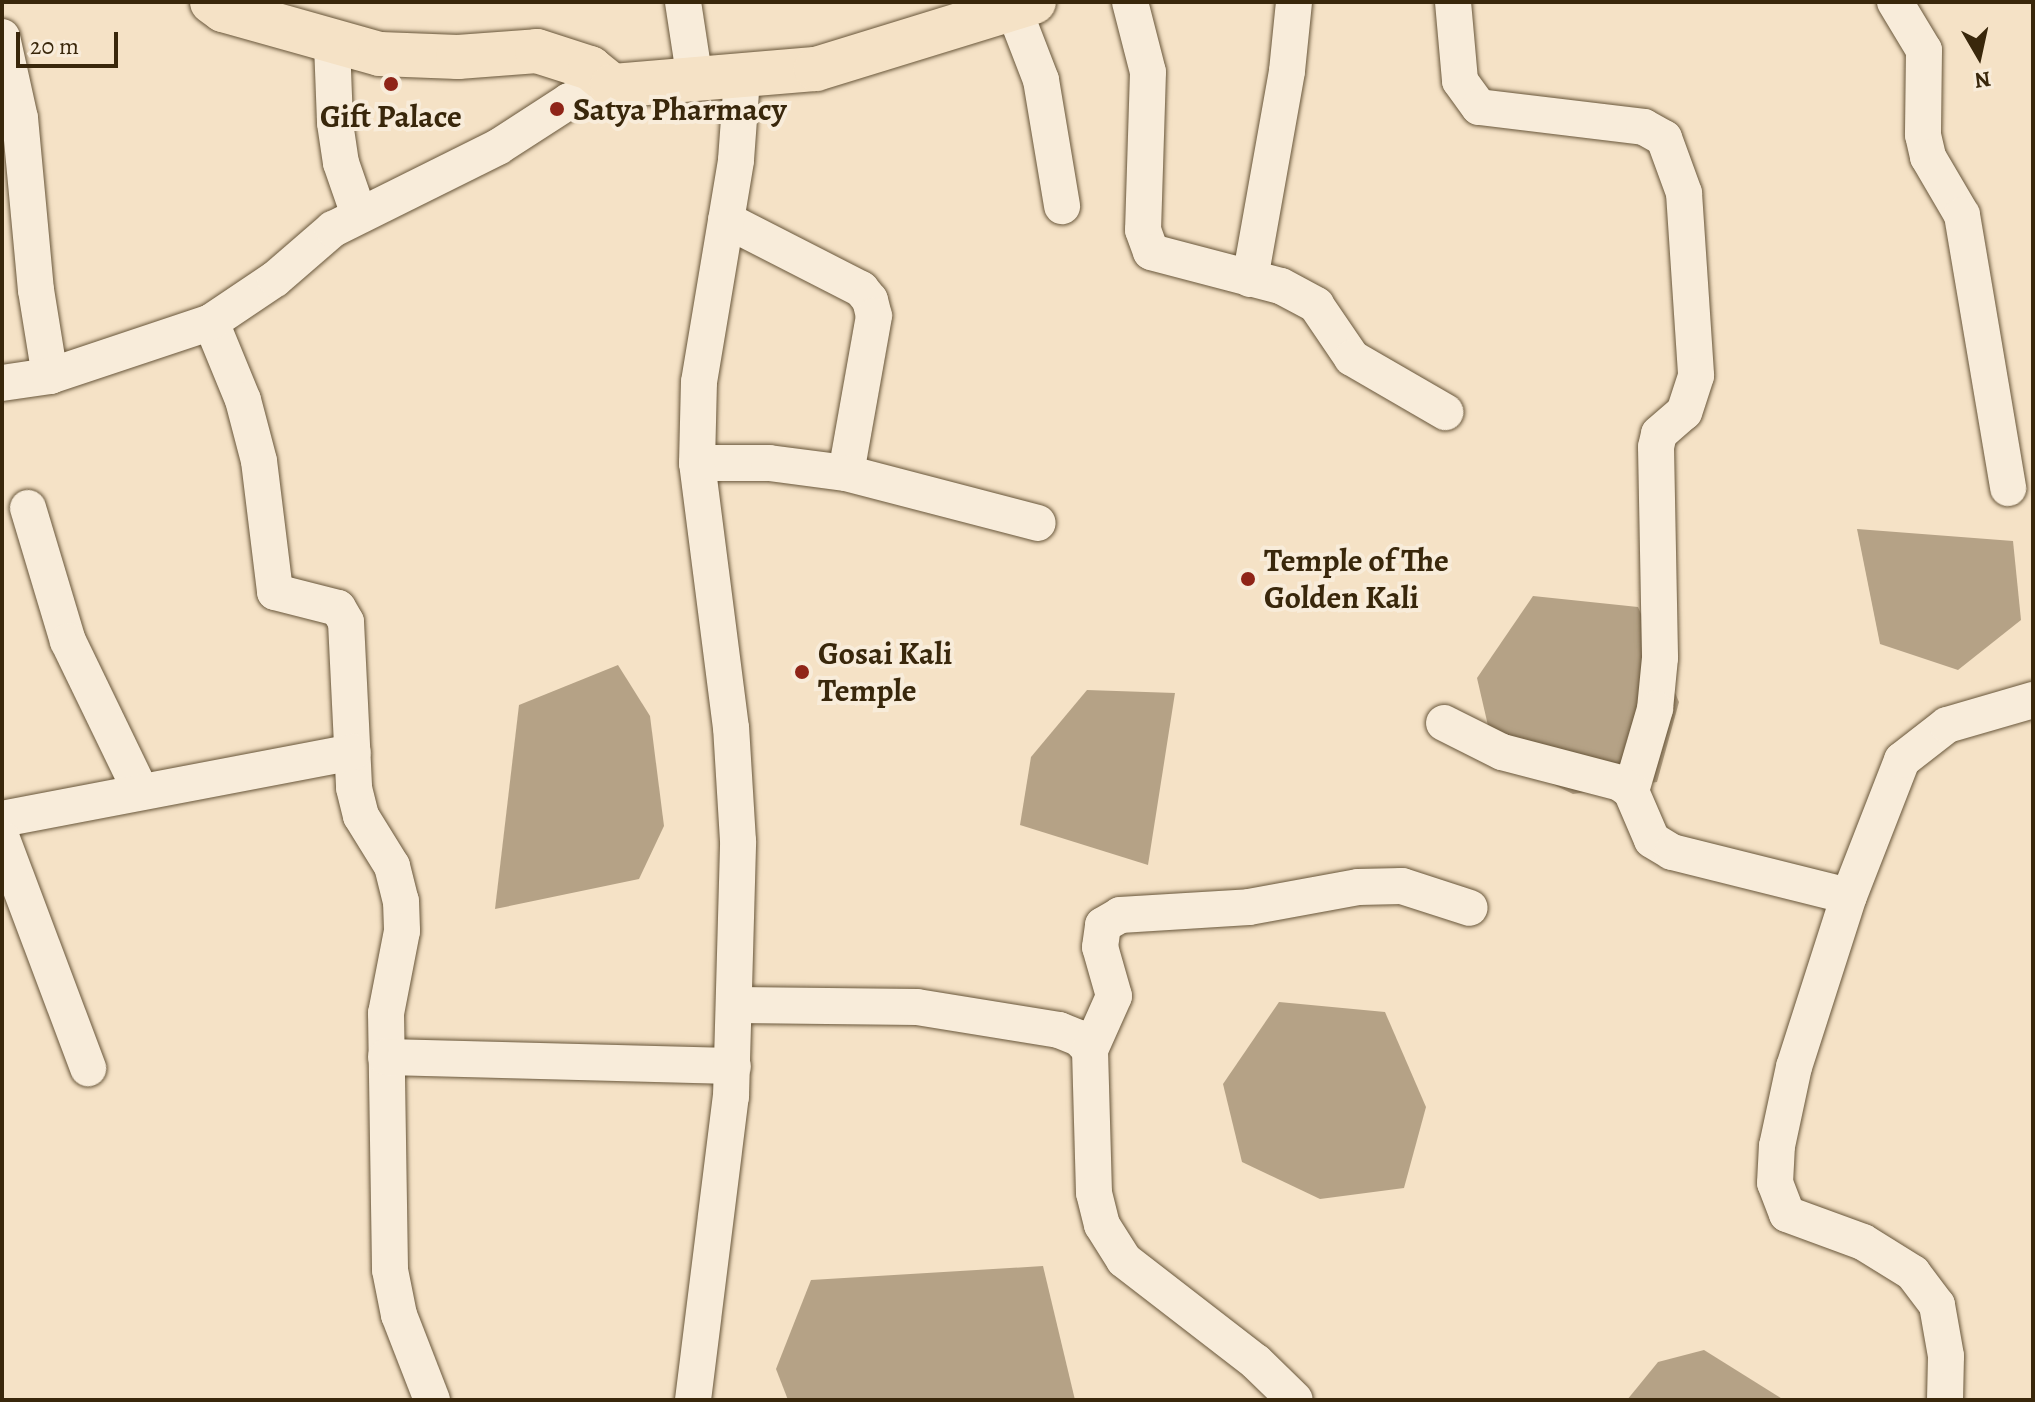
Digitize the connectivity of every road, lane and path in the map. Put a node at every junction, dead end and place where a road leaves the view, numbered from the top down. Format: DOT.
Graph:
graph roads {
  1 [pos="212,2"];
  2 [pos="683,2"];
  3 [pos="1130,2"];
  4 [pos="1294,2"];
  5 [pos="1453,2"];
  6 [pos="1895,2"];
  7 [pos="1024,6"];
  8 [pos="2,37"];
  9 [pos="332,44"];
  10 [pos="742,78"];
  11 [pos="695,80"];
  12 [pos="612,86"];
  13 [pos="1062,206"];
  14 [pos="359,215"];
  15 [pos="726,220"];
  16 [pos="1250,279"];
  17 [pos="211,322"];
  18 [pos="50,376"];
  19 [pos="2,383"];
  20 [pos="1445,412"];
  21 [pos="697,463"];
  22 [pos="846,473"];
  23 [pos="2008,488"];
  24 [pos="28,508"];
  25 [pos="1038,523"];
  26 [pos="2033,700"];
  27 [pos="1444,723"];
  28 [pos="353,752"];
  29 [pos="140,790"];
  30 [pos="1631,791"];
  31 [pos="2,819"];
  32 [pos="2,839"];
  33 [pos="1849,896"];
  34 [pos="1470,908"];
  35 [pos="737,1005"];
  36 [pos="1090,1050"];
  37 [pos="386,1057"];
  38 [pos="733,1066"];
  39 [pos="88,1068"];
  40 [pos="432,1400"];
  41 [pos="693,1400"];
  42 [pos="1295,1400"];
  43 [pos="1945,1400"];
  1 -- 9 [label="main road"];
  2 -- 11 [label="street"];
  3 -- 16 [label="street"];
  4 -- 16 [label="street"];
  5 -- 30 [label="street"];
  6 -- 23 [label="street"];
  7 -- 10 [label="main road"];
  7 -- 13 [label="street"];
  8 -- 18 [label="street"];
  9 -- 12 [label="main road"];
  9 -- 14 [label="street"];
  10 -- 11 [label="main road"];
  10 -- 15 [label="street"];
  11 -- 12 [label="main road"];
  12 -- 14 [label="street"];
  14 -- 17 [label="street"];
  15 -- 21 [label="street"];
  15 -- 22 [label="street"];
  16 -- 20 [label="street"];
  17 -- 18 [label="street"];
  17 -- 28 [label="street"];
  18 -- 19 [label="street"];
  21 -- 22 [label="street"];
  21 -- 35 [label="street"];
  22 -- 25 [label="street"];
  24 -- 29 [label="street"];
  26 -- 33 [label="street"];
  27 -- 30 [label="street"];
  28 -- 29 [label="street"];
  28 -- 37 [label="street"];
  29 -- 31 [label="street"];
  30 -- 33 [label="street"];
  32 -- 39 [label="street"];
  33 -- 43 [label="street"];
  34 -- 36 [label="street"];
  35 -- 36 [label="street"];
  35 -- 38 [label="street"];
  36 -- 42 [label="street"];
  37 -- 38 [label="street"];
  37 -- 40 [label="street"];
  38 -- 41 [label="street"];
}
